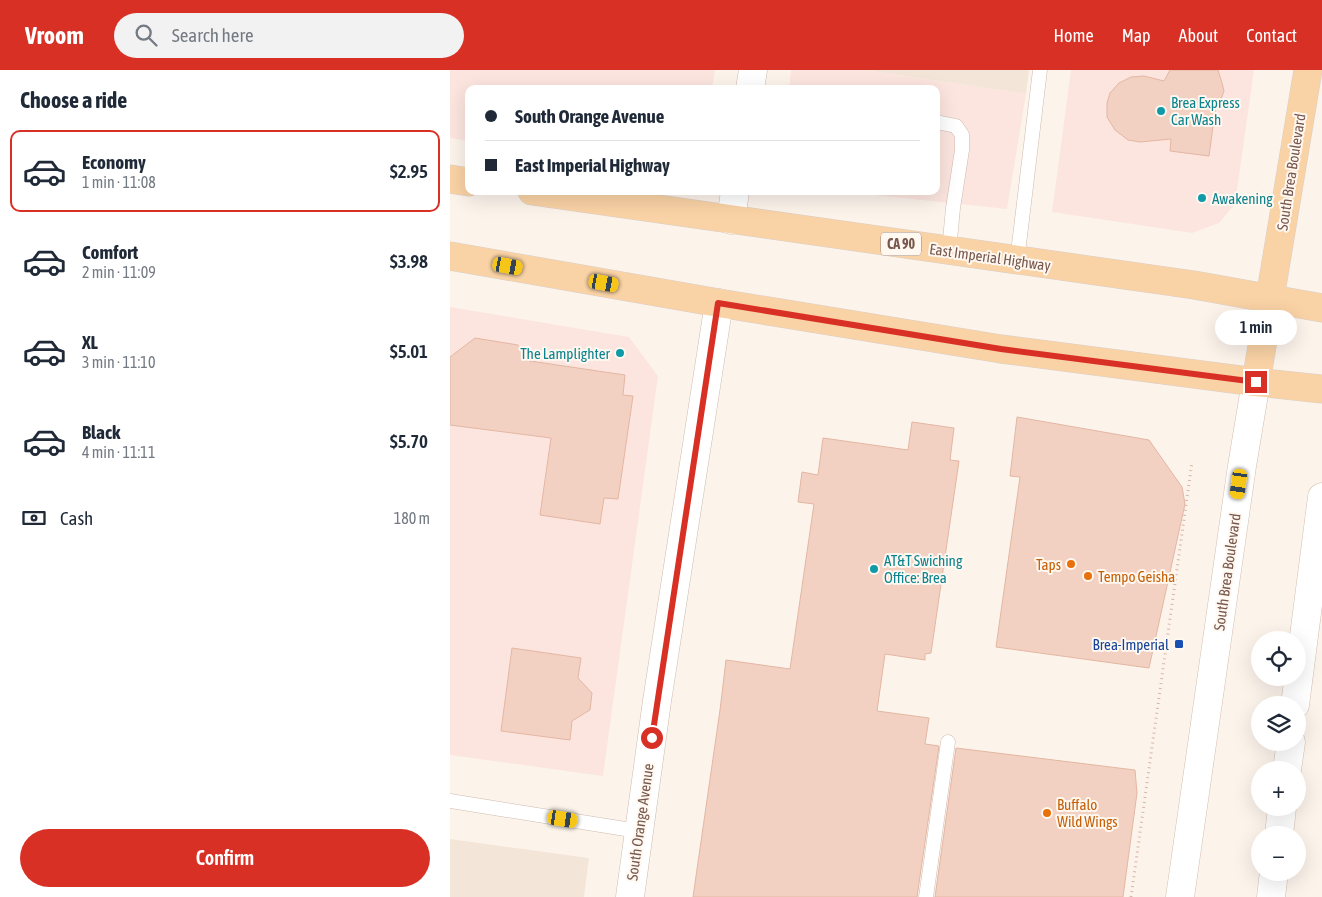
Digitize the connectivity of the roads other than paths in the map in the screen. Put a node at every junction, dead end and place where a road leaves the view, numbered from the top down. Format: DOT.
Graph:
graph roads {
  1 [pos="753,70"];
  2 [pos="1040,70"];
  3 [pos="1308,70"];
  4 [pos="751,85"];
  5 [pos="940,123"];
  6 [pos="450,179"];
  7 [pos="465,181"];
  8 [pos="559,195"];
  9 [pos="734,195"];
  10 [pos="731,220"];
  11 [pos="949,251"];
  12 [pos="450,256"];
  13 [pos="1017,261"];
  14 [pos="1270,299"];
  15 [pos="718,303"];
  16 [pos="1322,308"];
  17 [pos="1256,382"];
  18 [pos="1322,389"];
  19 [pos="1322,497"];
  20 [pos="1296,696"];
  21 [pos="948,742"];
  22 [pos="450,801"];
  23 [pos="638,830"];
  24 [pos="1273,881"];
  25 [pos="630,897"];
  26 [pos="926,897"];
  27 [pos="1180,897"];
  28 [pos="1271,897"];
  1 -- 4 [label="main road"];
  2 -- 13 [label="lane"];
  3 -- 14 [label="main road, South Brea Boulevard"];
  5 -- 11 [label="lane"];
  6 -- 7 [label="main road"];
  8 -- 10 [label="main road, East Imperial Highway / CA 90"];
  9 -- 10 [label="main road"];
  10 -- 11 [label="main road, East Imperial Highway / CA 90"];
  11 -- 13 [label="main road, East Imperial Highway / CA 90"];
  12 -- 15 [label="main road"];
  13 -- 14 [label="main road, East Imperial Highway / CA 90"];
  14 -- 16 [label="main road, CA 90"];
  14 -- 17 [label="main road, South Brea Boulevard"];
  15 -- 17 [label="main road"];
  15 -- 23 [label="main road, South Orange Avenue"];
  17 -- 18 [label="main road"];
  17 -- 27 [label="main road, South Brea Boulevard"];
  19 -- 20 [label="main road"];
  21 -- 26 [label="lane"];
  22 -- 23 [label="lane"];
  23 -- 25 [label="main road, South Orange Avenue"];
  24 -- 28 [label="main road"];
}
